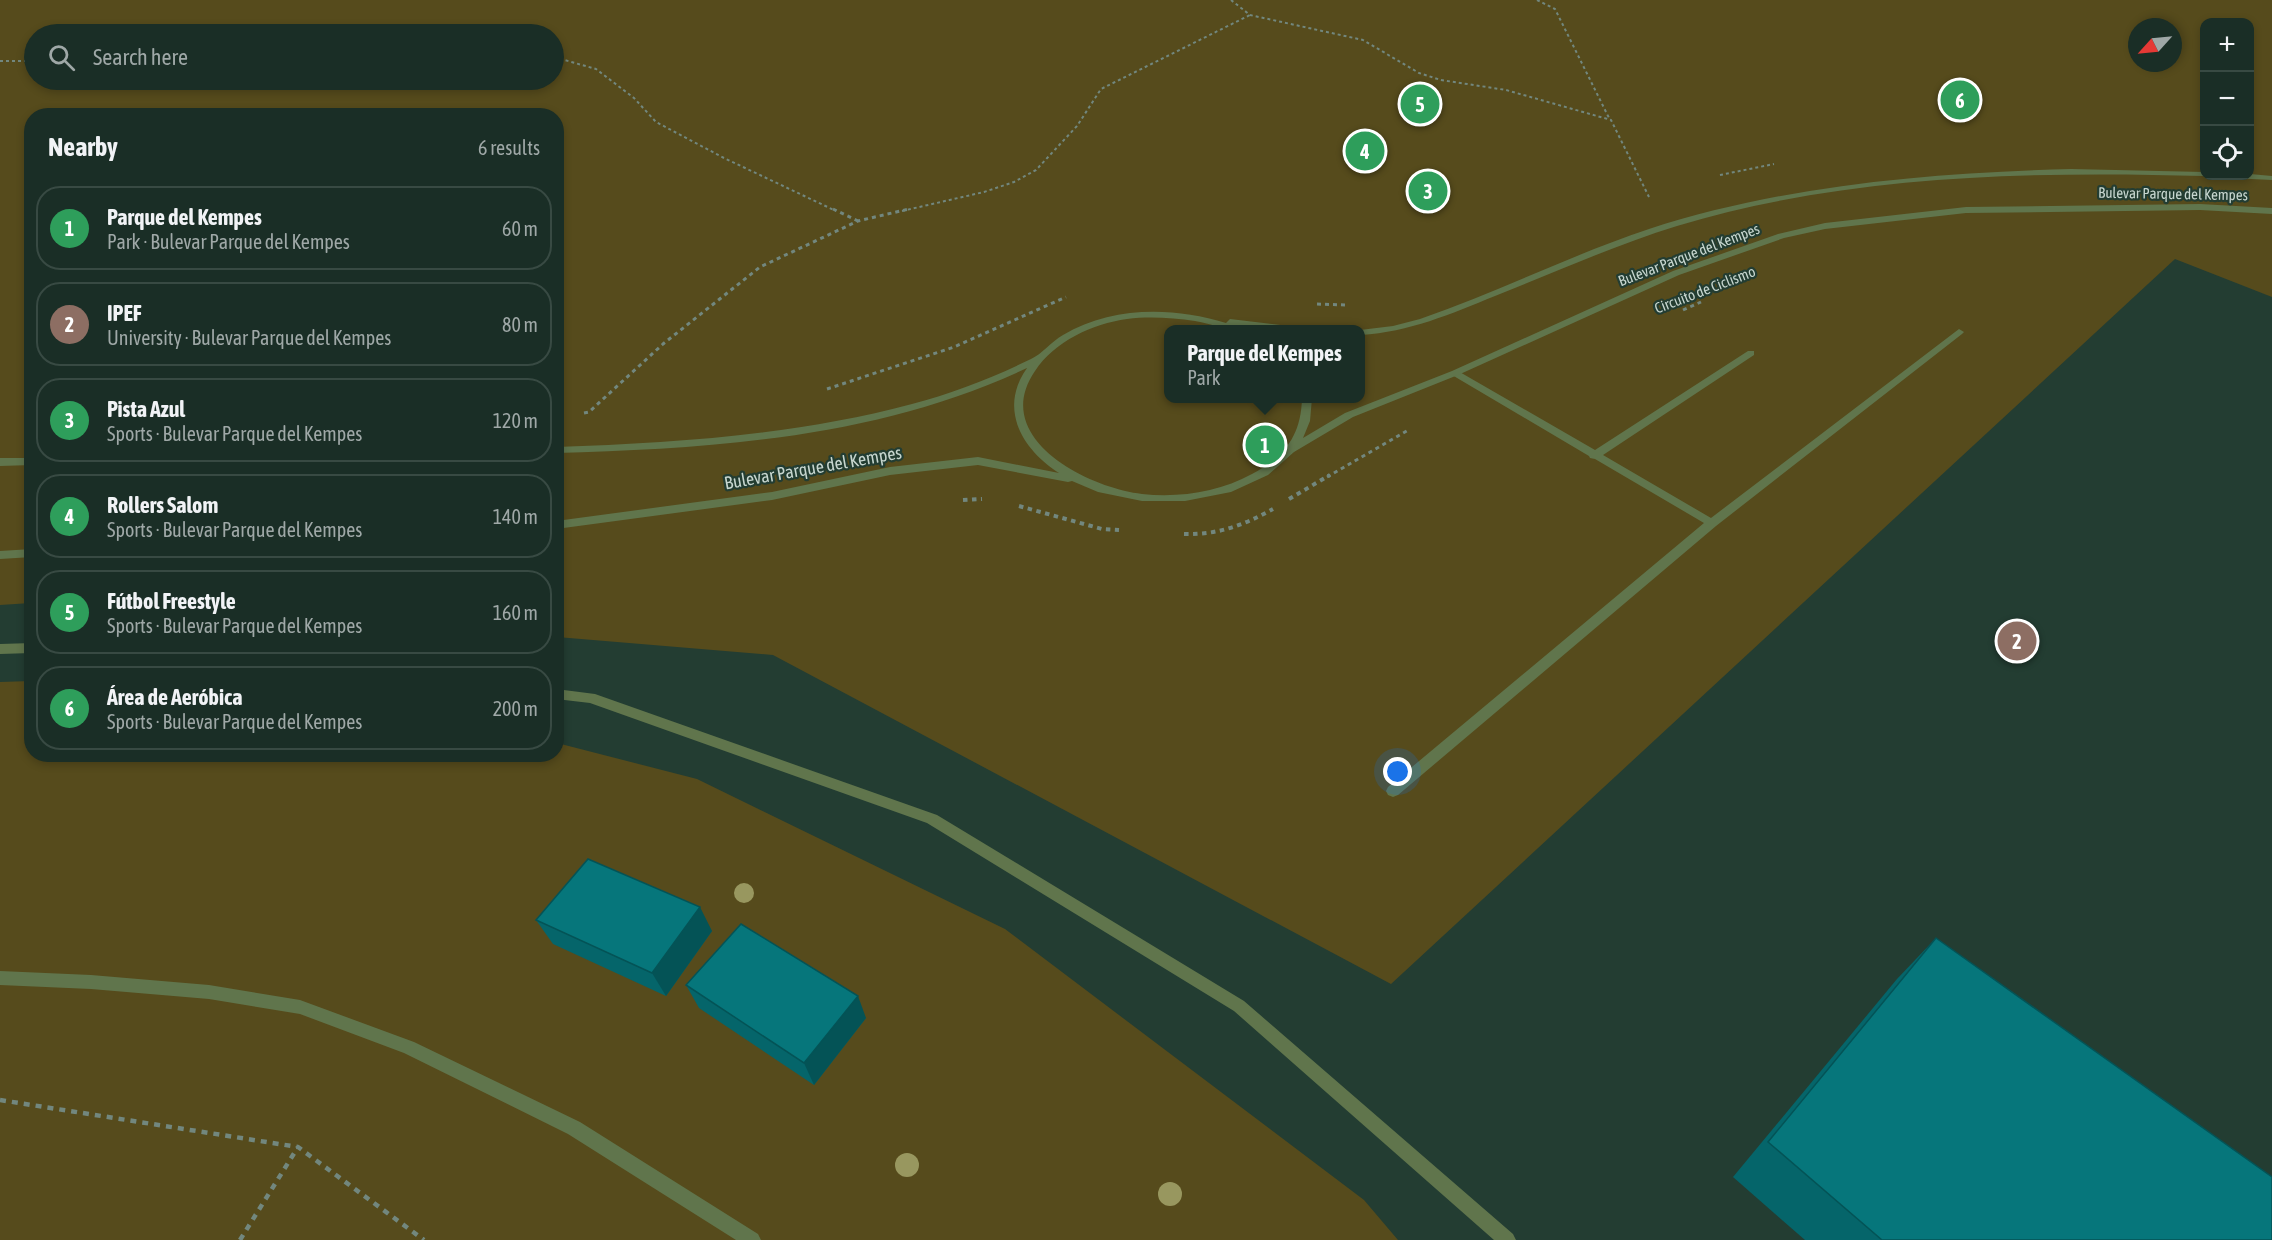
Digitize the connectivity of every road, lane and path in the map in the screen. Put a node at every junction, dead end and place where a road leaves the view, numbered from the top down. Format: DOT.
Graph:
graph roads {
  1 [pos="1231,0"];
  2 [pos="1537,0"];
  3 [pos="1250,15"];
  4 [pos="564,60"];
  5 [pos="0,61"];
  6 [pos="24,61"];
  7 [pos="1611,120"];
  8 [pos="1776,164"];
  9 [pos="2200,174"];
  10 [pos="2254,177"];
  11 [pos="2272,178"];
  12 [pos="1711,180"];
  13 [pos="1650,198"];
  14 [pos="2272,212"];
  15 [pos="858,221"];
  16 [pos="1069,296"];
  17 [pos="1702,302"];
  18 [pos="1313,304"];
  19 [pos="1356,305"];
  20 [pos="1680,310"];
  21 [pos="1195,317"];
  22 [pos="1223,325"];
  23 [pos="1258,325"];
  24 [pos="1365,331"];
  25 [pos="1959,332"];
  26 [pos="1751,354"];
  27 [pos="1036,360"];
  28 [pos="1455,373"];
  29 [pos="818,391"];
  30 [pos="1307,403"];
  31 [pos="589,412"];
  32 [pos="578,413"];
  33 [pos="600,413"];
  34 [pos="1418,425"];
  35 [pos="1293,449"];
  36 [pos="564,450"];
  37 [pos="1594,456"];
  38 [pos="24,461"];
  39 [pos="0,462"];
  40 [pos="1076,479"];
  41 [pos="990,498"];
  42 [pos="958,500"];
  43 [pos="1284,503"];
  44 [pos="1013,504"];
  45 [pos="1274,509"];
  46 [pos="1712,523"];
  47 [pos="564,524"];
  48 [pos="1124,530"];
  49 [pos="1178,534"];
  50 [pos="24,554"];
  51 [pos="0,555"];
  52 [pos="24,648"];
  53 [pos="0,650"];
  54 [pos="564,695"];
  55 [pos="1393,791"];
  56 [pos="0,978"];
  57 [pos="0,1100"];
  58 [pos="298,1148"];
  59 [pos="240,1240"];
  60 [pos="424,1240"];
  61 [pos="752,1240"];
  62 [pos="1507,1240"];
  1 -- 3 [label="path"];
  2 -- 7 [label="path"];
  3 -- 7 [label="path"];
  3 -- 15 [label="path"];
  4 -- 15 [label="path"];
  5 -- 6 [label="path"];
  7 -- 13 [label="path"];
  8 -- 12 [label="path"];
  9 -- 24 [label="street, Bulevar Parque del Kempes"];
  10 -- 11 [label="street, Bulevar Parque del Kempes"];
  14 -- 28 [label="street, Bulevar Parque del Kempes"];
  15 -- 31 [label="path"];
  16 -- 29 [label="path"];
  17 -- 20 [label="path, Circuito de Ciclismo"];
  18 -- 19 [label="path"];
  21 -- 22 [label="street"];
  21 -- 23 [label="street"];
  21 -- 27 [label="street"];
  25 -- 46 [label="street"];
  26 -- 37 [label="street"];
  27 -- 36 [label="street"];
  27 -- 40 [label="street"];
  28 -- 35 [label="street, Bulevar Parque del Kempes"];
  28 -- 37 [label="street"];
  30 -- 35 [label="street"];
  31 -- 32 [label="path"];
  31 -- 33 [label="path"];
  34 -- 43 [label="path"];
  35 -- 40 [label="street"];
  37 -- 46 [label="street"];
  38 -- 39 [label="street"];
  40 -- 47 [label="street, Bulevar Parque del Kempes"];
  41 -- 42 [label="path"];
  44 -- 48 [label="path"];
  45 -- 49 [label="path"];
  46 -- 55 [label="street"];
  50 -- 51 [label="street"];
  52 -- 53 [label="street"];
  54 -- 62 [label="street"];
  56 -- 61 [label="street"];
  57 -- 58 [label="path"];
  58 -- 59 [label="path"];
  58 -- 60 [label="path"];
}
